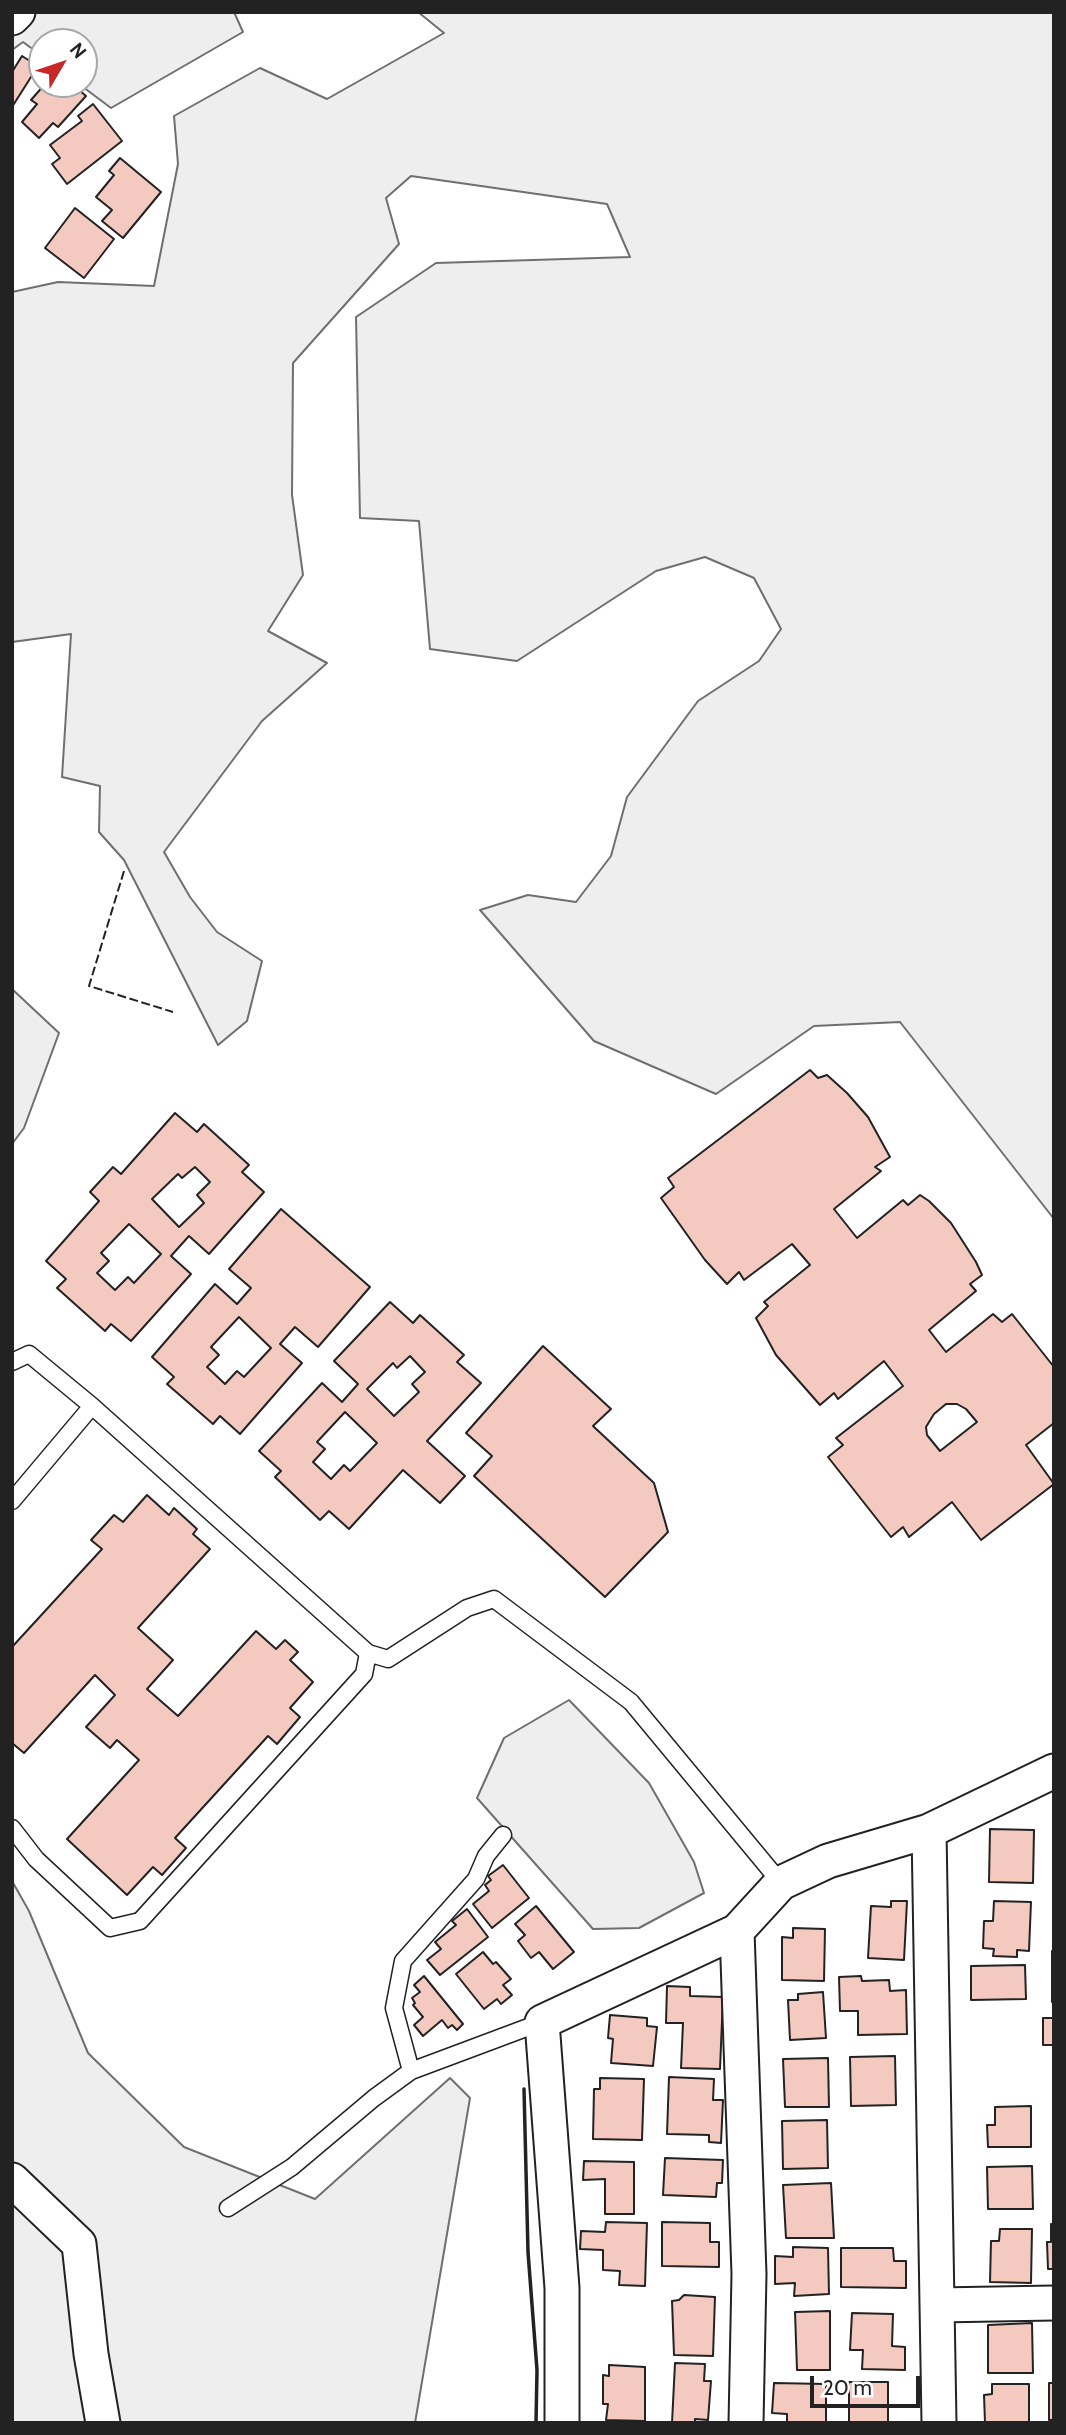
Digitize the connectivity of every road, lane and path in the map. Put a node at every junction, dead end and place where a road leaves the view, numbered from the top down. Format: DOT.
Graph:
graph roads {
  1 [pos="18,12"];
  2 [pos="12,18"];
  3 [pos="12,1362"];
  4 [pos="92,1406"];
  5 [pos="12,1501"];
  6 [pos="368,1653"];
  7 [pos="1054,1771"];
  8 [pos="12,1828"];
  9 [pos="929,1830"];
  10 [pos="503,1835"];
  11 [pos="781,1883"];
  12 [pos="737,1931"];
  13 [pos="542,2022"];
  14 [pos="411,2071"];
  15 [pos="12,2180"];
  16 [pos="228,2208"];
  17 [pos="1054,2303"];
  18 [pos="937,2305"];
  19 [pos="103,2423"];
  20 [pos="562,2423"];
  21 [pos="746,2423"];
  22 [pos="939,2423"];
  1 -- 2 [label="street"];
  3 -- 4 [label="lane"];
  4 -- 5 [label="lane"];
  4 -- 6 [label="lane"];
  6 -- 8 [label="lane"];
  6 -- 11 [label="lane"];
  7 -- 9 [label="street"];
  9 -- 11 [label="street"];
  9 -- 18 [label="street"];
  10 -- 14 [label="lane"];
  11 -- 12 [label="street"];
  12 -- 13 [label="street"];
  12 -- 21 [label="street"];
  13 -- 14 [label="lane"];
  13 -- 20 [label="street"];
  14 -- 16 [label="lane"];
  15 -- 19 [label="street"];
  17 -- 18 [label="street"];
  18 -- 22 [label="street"];
}
